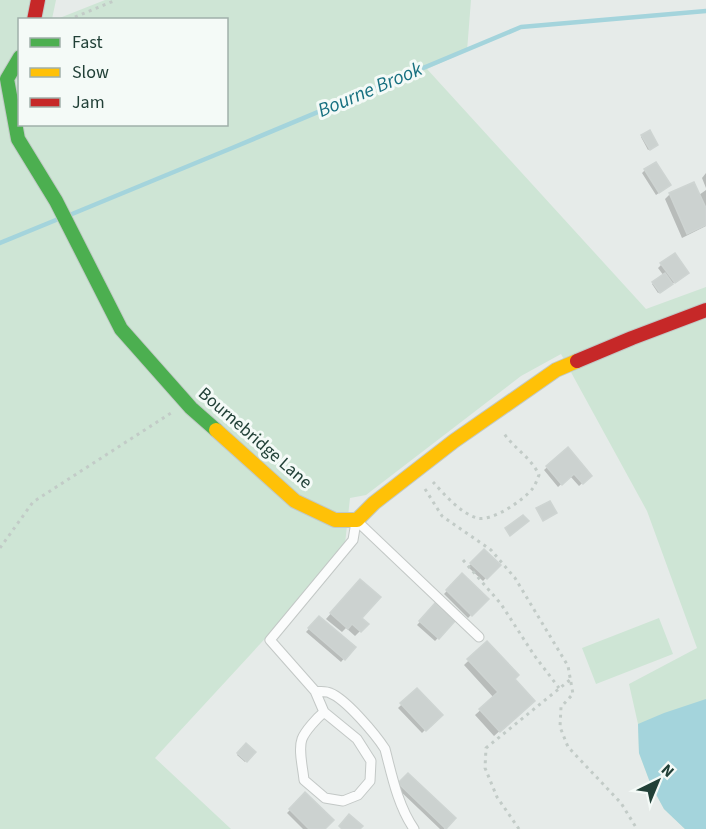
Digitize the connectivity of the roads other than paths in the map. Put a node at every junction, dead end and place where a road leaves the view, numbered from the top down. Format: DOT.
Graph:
graph roads {
  1 [pos="38,0"];
  2 [pos="34,18"];
  3 [pos="18,60"];
  4 [pos="706,310"];
  5 [pos="357,520"];
  6 [pos="479,637"];
  7 [pos="315,691"];
  8 [pos="324,712"];
  9 [pos="414,829"];
  1 -- 2 [label="street"];
  3 -- 5 [label="street, Bournebridge Lane"];
  4 -- 5 [label="street"];
  5 -- 6 [label="lane"];
  5 -- 7 [label="lane"];
  7 -- 8 [label="lane"];
  7 -- 9 [label="lane"];
  8 -- 8 [label="lane"];
}
